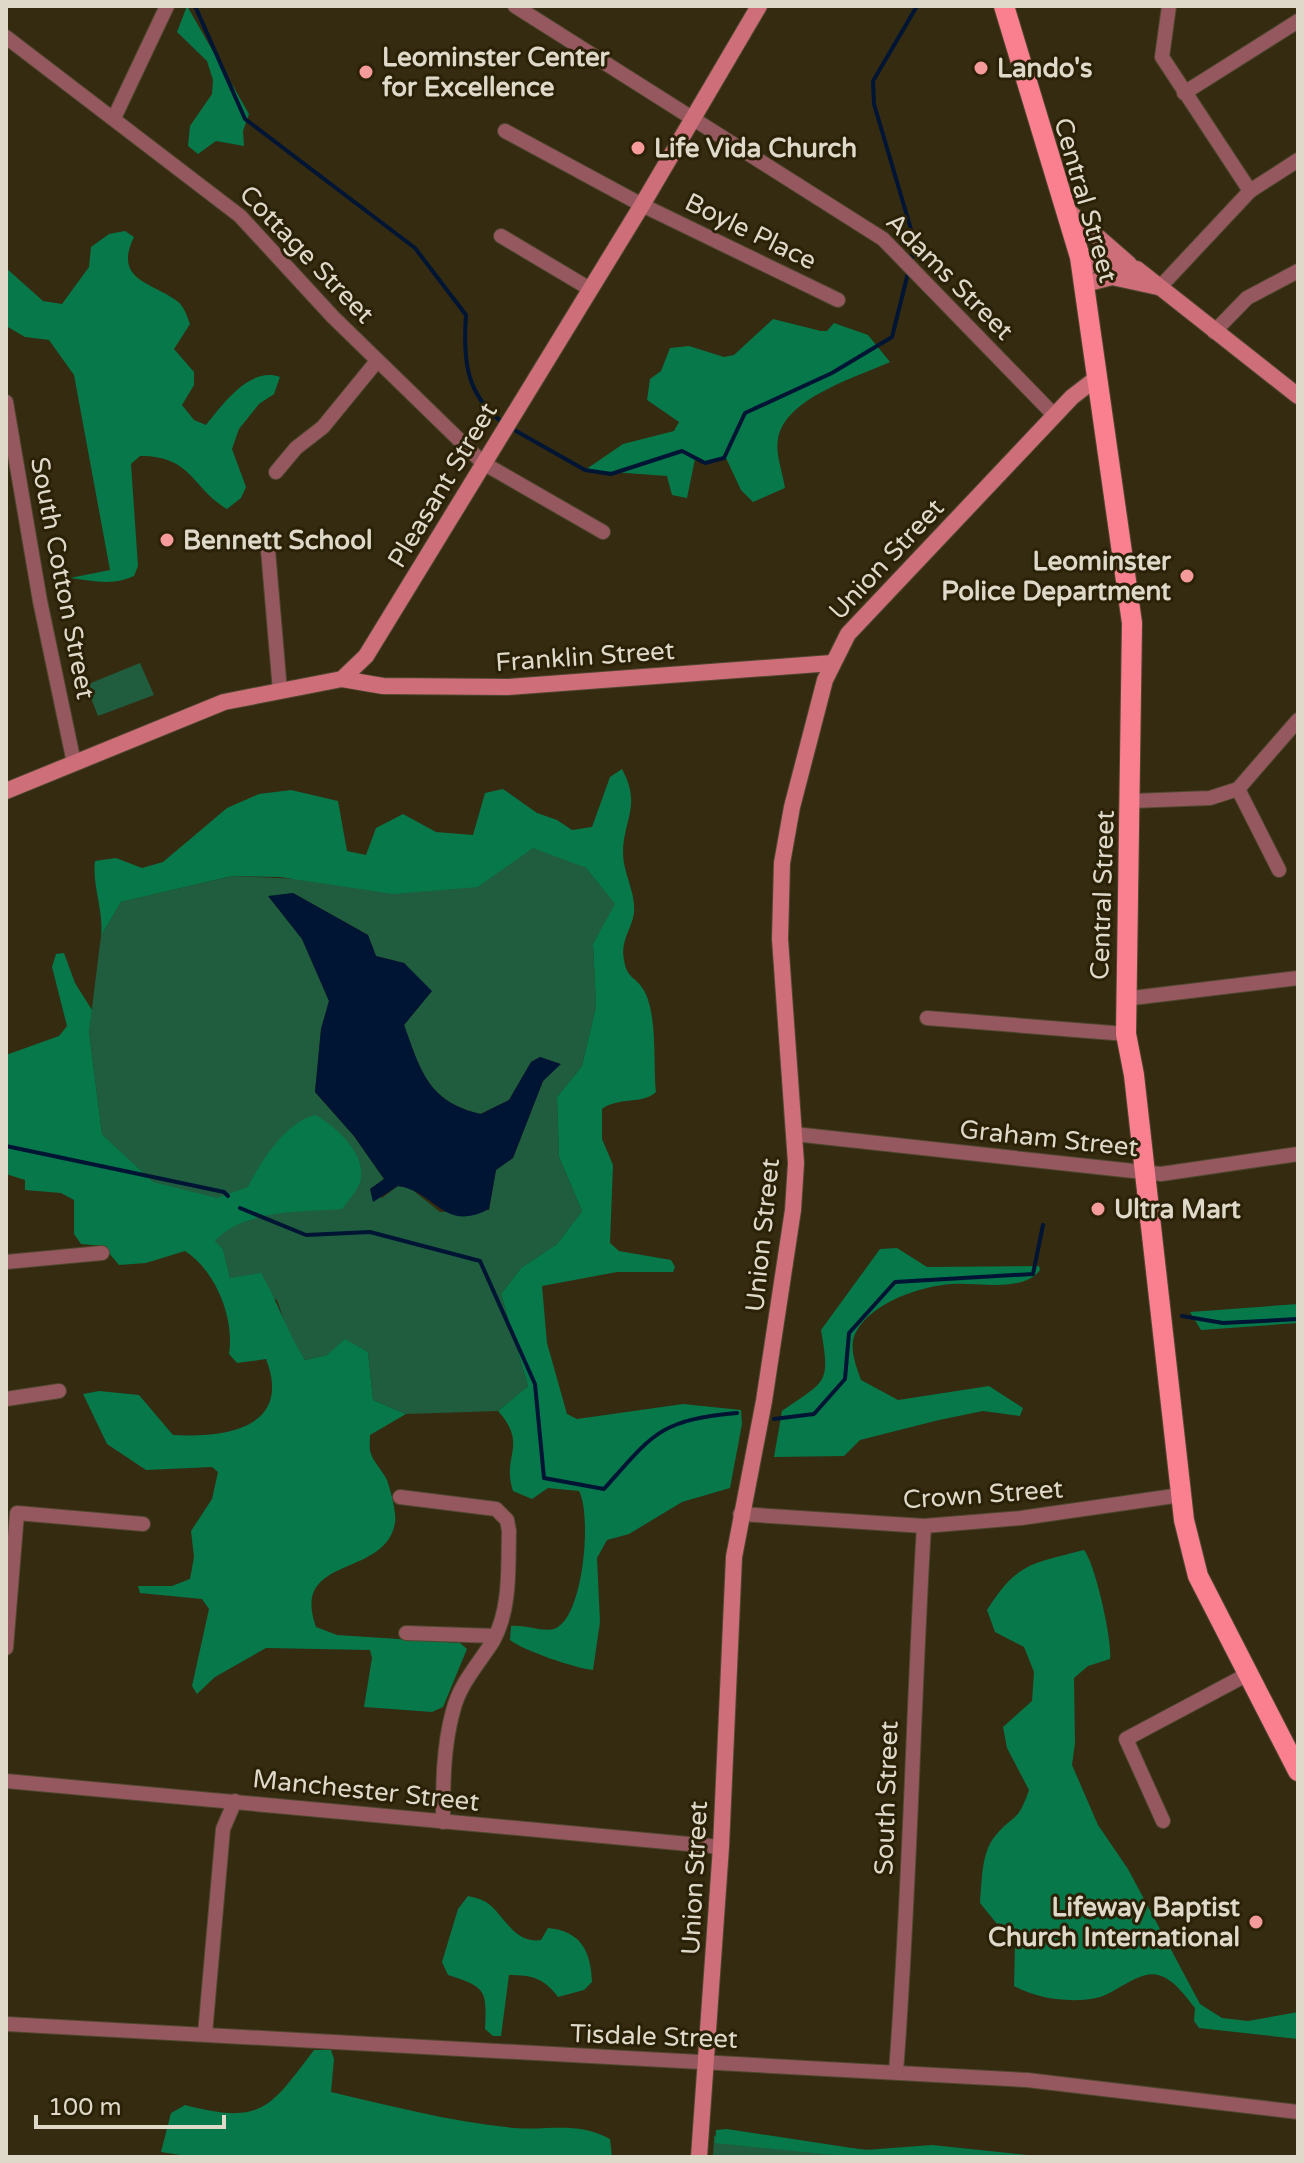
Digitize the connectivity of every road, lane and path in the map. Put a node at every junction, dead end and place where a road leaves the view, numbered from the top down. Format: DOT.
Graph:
graph roads {
  1 [pos="167,6"];
  2 [pos="515,6"];
  3 [pos="759,6"];
  4 [pos="1004,6"];
  5 [pos="1169,6"];
  6 [pos="1298,21"];
  7 [pos="6,37"];
  8 [pos="1184,93"];
  9 [pos="114,118"];
  10 [pos="690,119"];
  11 [pos="505,131"];
  12 [pos="1298,160"];
  13 [pos="1250,191"];
  14 [pos="642,205"];
  15 [pos="1066,209"];
  16 [pos="501,236"];
  17 [pos="1137,269"];
  18 [pos="1298,271"];
  19 [pos="1084,277"];
  20 [pos="1160,287"];
  21 [pos="590,289"];
  22 [pos="838,300"];
  23 [pos="1214,332"];
  24 [pos="377,361"];
  25 [pos="1098,377"];
  26 [pos="1298,396"];
  27 [pos="6,402"];
  28 [pos="1055,416"];
  29 [pos="483,463"];
  30 [pos="276,472"];
  31 [pos="603,532"];
  32 [pos="267,538"];
  33 [pos="832,663"];
  34 [pos="342,679"];
  35 [pos="280,691"];
  36 [pos="1296,726"];
  37 [pos="74,763"];
  38 [pos="1238,789"];
  39 [pos="6,791"];
  40 [pos="1132,801"];
  41 [pos="1279,870"];
  42 [pos="1298,978"];
  43 [pos="1124,999"];
  44 [pos="927,1018"];
  45 [pos="1126,1034"];
  46 [pos="794,1134"];
  47 [pos="1298,1154"];
  48 [pos="1145,1173"];
  49 [pos="102,1253"];
  50 [pos="6,1262"];
  51 [pos="59,1391"];
  52 [pos="6,1399"];
  53 [pos="1181,1495"];
  54 [pos="400,1497"];
  55 [pos="740,1514"];
  56 [pos="143,1524"];
  57 [pos="924,1526"];
  58 [pos="406,1633"];
  59 [pos="495,1636"];
  60 [pos="6,1648"];
  61 [pos="1248,1674"];
  62 [pos="1298,1771"];
  63 [pos="6,1781"];
  64 [pos="235,1801"];
  65 [pos="1163,1821"];
  66 [pos="443,1822"];
  67 [pos="721,1847"];
  68 [pos="6,2024"];
  69 [pos="205,2034"];
  70 [pos="706,2062"];
  71 [pos="896,2072"];
  72 [pos="1298,2112"];
  73 [pos="699,2157"];
  1 -- 9 [label="street"];
  2 -- 10 [label="street, Adams Street"];
  3 -- 10 [label="main road, Pleasant Street"];
  4 -- 15 [label="main road, Central Street"];
  5 -- 8 [label="street"];
  6 -- 8 [label="street"];
  7 -- 9 [label="street, Cottage Street"];
  8 -- 13 [label="street"];
  9 -- 24 [label="street, Cottage Street"];
  10 -- 14 [label="main road, Pleasant Street"];
  10 -- 28 [label="street, Adams Street"];
  11 -- 14 [label="street, Boyle Place"];
  12 -- 13 [label="street"];
  13 -- 20 [label="street"];
  14 -- 21 [label="main road, Pleasant Street"];
  14 -- 22 [label="street, Boyle Place"];
  15 -- 17 [label="main road"];
  15 -- 19 [label="main road, Central Street"];
  16 -- 21 [label="street"];
  17 -- 19 [label="main road"];
  17 -- 20 [label="main road"];
  18 -- 23 [label="street"];
  19 -- 20 [label="main road"];
  19 -- 25 [label="main road, Central Street"];
  20 -- 23 [label="main road"];
  21 -- 29 [label="main road, Pleasant Street"];
  23 -- 26 [label="main road"];
  24 -- 29 [label="street, Cottage Street"];
  24 -- 30 [label="street"];
  25 -- 28 [label="main road, Union Street"];
  25 -- 40 [label="main road, Central Street"];
  27 -- 37 [label="street, South Cotton Street"];
  28 -- 33 [label="main road, Union Street"];
  29 -- 31 [label="street, Cottage Street"];
  29 -- 34 [label="main road, Pleasant Street"];
  32 -- 35 [label="street"];
  33 -- 34 [label="main road, Franklin Street"];
  33 -- 46 [label="main road, Union Street"];
  34 -- 35 [label="main road"];
  35 -- 37 [label="main road"];
  36 -- 38 [label="street"];
  37 -- 39 [label="main road"];
  38 -- 40 [label="street"];
  38 -- 41 [label="street"];
  40 -- 43 [label="main road, Central Street"];
  42 -- 43 [label="street"];
  43 -- 45 [label="main road, Central Street"];
  44 -- 45 [label="street"];
  45 -- 48 [label="main road, Central Street"];
  46 -- 48 [label="street, Graham Street"];
  46 -- 55 [label="main road, Union Street"];
  47 -- 48 [label="street, Graham Street"];
  48 -- 53 [label="main road, Central Street"];
  49 -- 50 [label="street"];
  51 -- 52 [label="street"];
  53 -- 57 [label="street, Crown Street"];
  53 -- 61 [label="main road, Central Street"];
  54 -- 59 [label="street"];
  55 -- 57 [label="street, Crown Street"];
  55 -- 67 [label="main road, Union Street"];
  56 -- 60 [label="street"];
  57 -- 71 [label="street, South Street"];
  58 -- 59 [label="street"];
  59 -- 66 [label="street"];
  61 -- 62 [label="main road, Central Street"];
  61 -- 65 [label="street"];
  63 -- 64 [label="street, Manchester Street"];
  64 -- 66 [label="street, Manchester Street"];
  64 -- 69 [label="street"];
  66 -- 67 [label="street, Manchester Street"];
  67 -- 70 [label="main road, Union Street"];
  68 -- 69 [label="street, Tisdale Street"];
  69 -- 70 [label="street, Tisdale Street"];
  70 -- 71 [label="street, Tisdale Street"];
  70 -- 73 [label="main road, Union Street"];
  71 -- 72 [label="street, Tisdale Street"];
}
